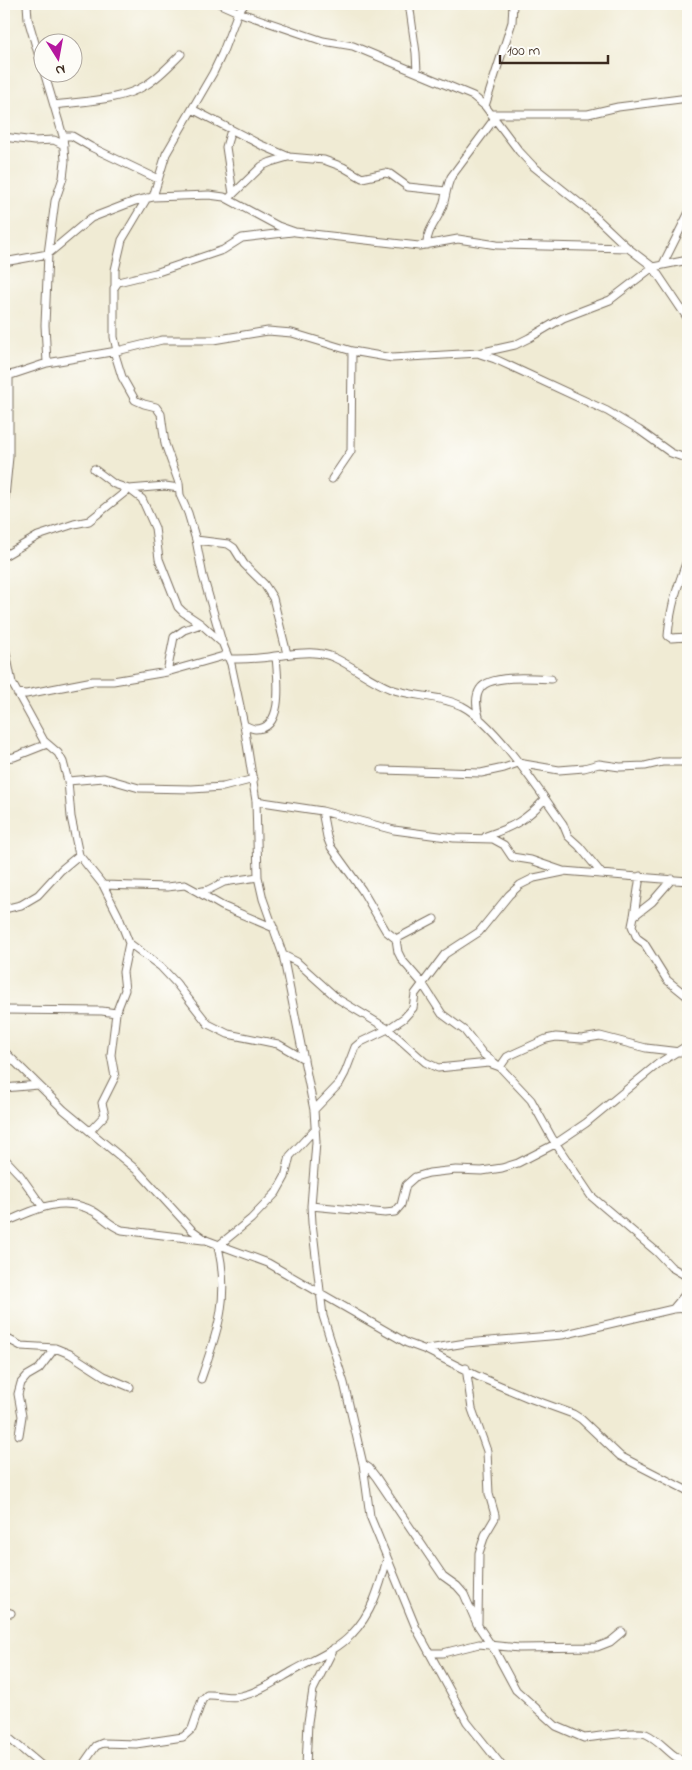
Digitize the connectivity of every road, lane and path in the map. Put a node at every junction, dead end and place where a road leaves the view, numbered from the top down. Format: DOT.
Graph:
graph roads {
  1 [pos="26,4"];
  2 [pos="220,4"];
  3 [pos="245,4"];
  4 [pos="412,4"];
  5 [pos="514,5"];
  6 [pos="238,12"];
  7 [pos="32,33"];
  8 [pos="182,54"];
  9 [pos="416,72"];
  10 [pos="47,82"];
  11 [pos="688,98"];
  12 [pos="54,105"];
  13 [pos="485,106"];
  14 [pos="192,109"];
  15 [pos="493,116"];
  16 [pos="231,130"];
  17 [pos="63,136"];
  18 [pos="4,137"];
  19 [pos="64,145"];
  20 [pos="289,157"];
  21 [pos="158,178"];
  22 [pos="446,191"];
  23 [pos="230,196"];
  24 [pos="150,198"];
  25 [pos="688,214"];
  26 [pos="295,232"];
  27 [pos="427,245"];
  28 [pos="628,248"];
  29 [pos="48,254"];
  30 [pos="688,260"];
  31 [pos="4,262"];
  32 [pos="663,264"];
  33 [pos="653,268"];
  34 [pos="115,285"];
  35 [pos="688,319"];
  36 [pos="115,351"];
  37 [pos="352,351"];
  38 [pos="479,353"];
  39 [pos="47,363"];
  40 [pos="5,376"];
  41 [pos="688,459"];
  42 [pos="94,469"];
  43 [pos="332,479"];
  44 [pos="179,488"];
  45 [pos="129,489"];
  46 [pos="4,507"];
  47 [pos="196,540"];
  48 [pos="4,556"];
  49 [pos="688,558"];
  50 [pos="201,624"];
  51 [pos="688,637"];
  52 [pos="222,642"];
  53 [pos="4,647"];
  54 [pos="287,654"];
  55 [pos="276,656"];
  56 [pos="228,657"];
  57 [pos="167,672"];
  58 [pos="551,679"];
  59 [pos="17,693"];
  60 [pos="480,720"];
  61 [pos="244,725"];
  62 [pos="47,744"];
  63 [pos="4,758"];
  64 [pos="688,762"];
  65 [pos="518,763"];
  66 [pos="382,770"];
  67 [pos="254,779"];
  68 [pos="68,781"];
  69 [pos="545,799"];
  70 [pos="256,801"];
  71 [pos="322,811"];
  72 [pos="484,837"];
  73 [pos="79,855"];
  74 [pos="563,872"];
  75 [pos="602,874"];
  76 [pos="640,876"];
  77 [pos="258,877"];
  78 [pos="672,879"];
  79 [pos="688,881"];
  80 [pos="103,885"];
  81 [pos="198,892"];
  82 [pos="4,909"];
  83 [pos="634,916"];
  84 [pos="434,919"];
  85 [pos="274,928"];
  86 [pos="396,939"];
  87 [pos="129,943"];
  88 [pos="283,955"];
  89 [pos="422,983"];
  90 [pos="688,997"];
  91 [pos="4,1010"];
  92 [pos="116,1013"];
  93 [pos="388,1029"];
  94 [pos="688,1045"];
  95 [pos="4,1051"];
  96 [pos="680,1052"];
  97 [pos="304,1059"];
  98 [pos="500,1067"];
  99 [pos="38,1085"];
  100 [pos="4,1088"];
  101 [pos="314,1110"];
  102 [pos="316,1128"];
  103 [pos="90,1132"];
  104 [pos="555,1144"];
  105 [pos="4,1158"];
  106 [pos="42,1206"];
  107 [pos="311,1206"];
  108 [pos="4,1223"];
  109 [pos="206,1240"];
  110 [pos="218,1246"];
  111 [pos="688,1277"];
  112 [pos="688,1291"];
  113 [pos="320,1292"];
  114 [pos="688,1308"];
  115 [pos="673,1309"];
  116 [pos="4,1337"];
  117 [pos="54,1348"];
  118 [pos="426,1350"];
  119 [pos="466,1368"];
  120 [pos="201,1379"];
  121 [pos="130,1387"];
  122 [pos="19,1435"];
  123 [pos="363,1464"];
  124 [pos="688,1491"];
  125 [pos="388,1559"];
  126 [pos="478,1624"];
  127 [pos="622,1632"];
  128 [pos="491,1644"];
  129 [pos="334,1648"];
  130 [pos="430,1653"];
  131 [pos="4,1734"];
  132 [pos="688,1762"];
  133 [pos="42,1766"];
  134 [pos="82,1766"];
  135 [pos="306,1766"];
  136 [pos="502,1766"];
  1 -- 7 [label="street"];
  2 -- 6 [label="street"];
  3 -- 6 [label="street"];
  4 -- 9 [label="street"];
  5 -- 13 [label="street"];
  6 -- 9 [label="street"];
  6 -- 14 [label="street"];
  8 -- 12 [label="street"];
  9 -- 13 [label="street"];
  10 -- 12 [label="street"];
  11 -- 15 [label="street"];
  12 -- 17 [label="street"];
  13 -- 15 [label="street"];
  14 -- 16 [label="street"];
  14 -- 21 [label="street"];
  15 -- 22 [label="street"];
  15 -- 28 [label="street"];
  16 -- 20 [label="street"];
  16 -- 23 [label="street"];
  17 -- 19 [label="street"];
  17 -- 21 [label="street"];
  18 -- 19 [label="street"];
  19 -- 29 [label="street"];
  20 -- 22 [label="street"];
  20 -- 23 [label="street"];
  21 -- 24 [label="street"];
  22 -- 27 [label="street"];
  23 -- 24 [label="street"];
  23 -- 26 [label="street"];
  24 -- 29 [label="street"];
  24 -- 34 [label="street"];
  25 -- 32 [label="street"];
  26 -- 27 [label="street"];
  26 -- 34 [label="street"];
  27 -- 28 [label="street"];
  28 -- 33 [label="street"];
  29 -- 31 [label="street"];
  29 -- 39 [label="street"];
  30 -- 32 [label="street"];
  32 -- 33 [label="street"];
  33 -- 35 [label="street"];
  33 -- 38 [label="street"];
  34 -- 36 [label="street"];
  36 -- 37 [label="street"];
  36 -- 39 [label="street"];
  36 -- 44 [label="street"];
  37 -- 38 [label="street"];
  37 -- 43 [label="street"];
  38 -- 41 [label="street"];
  39 -- 40 [label="street"];
  40 -- 46 [label="street"];
  42 -- 45 [label="street"];
  44 -- 45 [label="street"];
  44 -- 47 [label="street"];
  45 -- 48 [label="street"];
  45 -- 50 [label="street"];
  47 -- 52 [label="street"];
  47 -- 54 [label="street"];
  49 -- 51 [label="street"];
  50 -- 52 [label="street"];
  50 -- 57 [label="street"];
  52 -- 56 [label="street"];
  53 -- 59 [label="street"];
  54 -- 55 [label="street"];
  54 -- 60 [label="street"];
  55 -- 56 [label="street"];
  55 -- 61 [label="street"];
  56 -- 57 [label="street"];
  56 -- 61 [label="street"];
  57 -- 59 [label="street"];
  58 -- 60 [label="street"];
  59 -- 62 [label="street"];
  60 -- 65 [label="street"];
  61 -- 67 [label="street"];
  62 -- 63 [label="street"];
  62 -- 68 [label="street"];
  64 -- 65 [label="street"];
  65 -- 66 [label="street"];
  65 -- 69 [label="street"];
  67 -- 68 [label="street"];
  67 -- 70 [label="street"];
  68 -- 73 [label="street"];
  69 -- 72 [label="street"];
  69 -- 75 [label="street"];
  70 -- 71 [label="street"];
  70 -- 77 [label="street"];
  71 -- 72 [label="street"];
  71 -- 86 [label="street"];
  72 -- 74 [label="street"];
  73 -- 80 [label="street"];
  73 -- 82 [label="street"];
  74 -- 75 [label="street"];
  74 -- 89 [label="street"];
  75 -- 76 [label="street"];
  76 -- 78 [label="street"];
  76 -- 83 [label="street"];
  77 -- 81 [label="street"];
  77 -- 85 [label="street"];
  78 -- 79 [label="street"];
  78 -- 83 [label="street"];
  80 -- 81 [label="street"];
  80 -- 87 [label="street"];
  81 -- 85 [label="street"];
  83 -- 90 [label="street"];
  84 -- 86 [label="street"];
  85 -- 88 [label="street"];
  86 -- 89 [label="street"];
  87 -- 92 [label="street"];
  87 -- 97 [label="street"];
  88 -- 93 [label="street"];
  88 -- 97 [label="street"];
  89 -- 93 [label="street"];
  89 -- 98 [label="street"];
  91 -- 92 [label="street"];
  92 -- 103 [label="street"];
  93 -- 98 [label="street"];
  93 -- 101 [label="street"];
  94 -- 96 [label="street"];
  95 -- 99 [label="street"];
  96 -- 98 [label="street"];
  96 -- 104 [label="street"];
  97 -- 101 [label="street"];
  98 -- 104 [label="street"];
  99 -- 100 [label="street"];
  99 -- 103 [label="street"];
  101 -- 102 [label="street"];
  102 -- 107 [label="street"];
  102 -- 110 [label="street"];
  103 -- 109 [label="street"];
  104 -- 107 [label="street"];
  104 -- 111 [label="street"];
  105 -- 106 [label="street"];
  106 -- 108 [label="street"];
  106 -- 109 [label="street"];
  107 -- 113 [label="street"];
  109 -- 110 [label="street"];
  110 -- 113 [label="street"];
  110 -- 120 [label="street"];
  112 -- 115 [label="street"];
  113 -- 118 [label="street"];
  113 -- 123 [label="street"];
  114 -- 115 [label="street"];
  115 -- 118 [label="street"];
  116 -- 117 [label="street"];
  117 -- 121 [label="street"];
  117 -- 122 [label="street"];
  118 -- 119 [label="street"];
  119 -- 124 [label="street"];
  119 -- 126 [label="street"];
  123 -- 125 [label="street"];
  123 -- 126 [label="street"];
  125 -- 129 [label="street"];
  125 -- 130 [label="street"];
  126 -- 128 [label="street"];
  127 -- 128 [label="street"];
  128 -- 130 [label="street"];
  128 -- 132 [label="street"];
  129 -- 134 [label="street"];
  129 -- 135 [label="street"];
  130 -- 136 [label="street"];
  131 -- 133 [label="street"];
}
